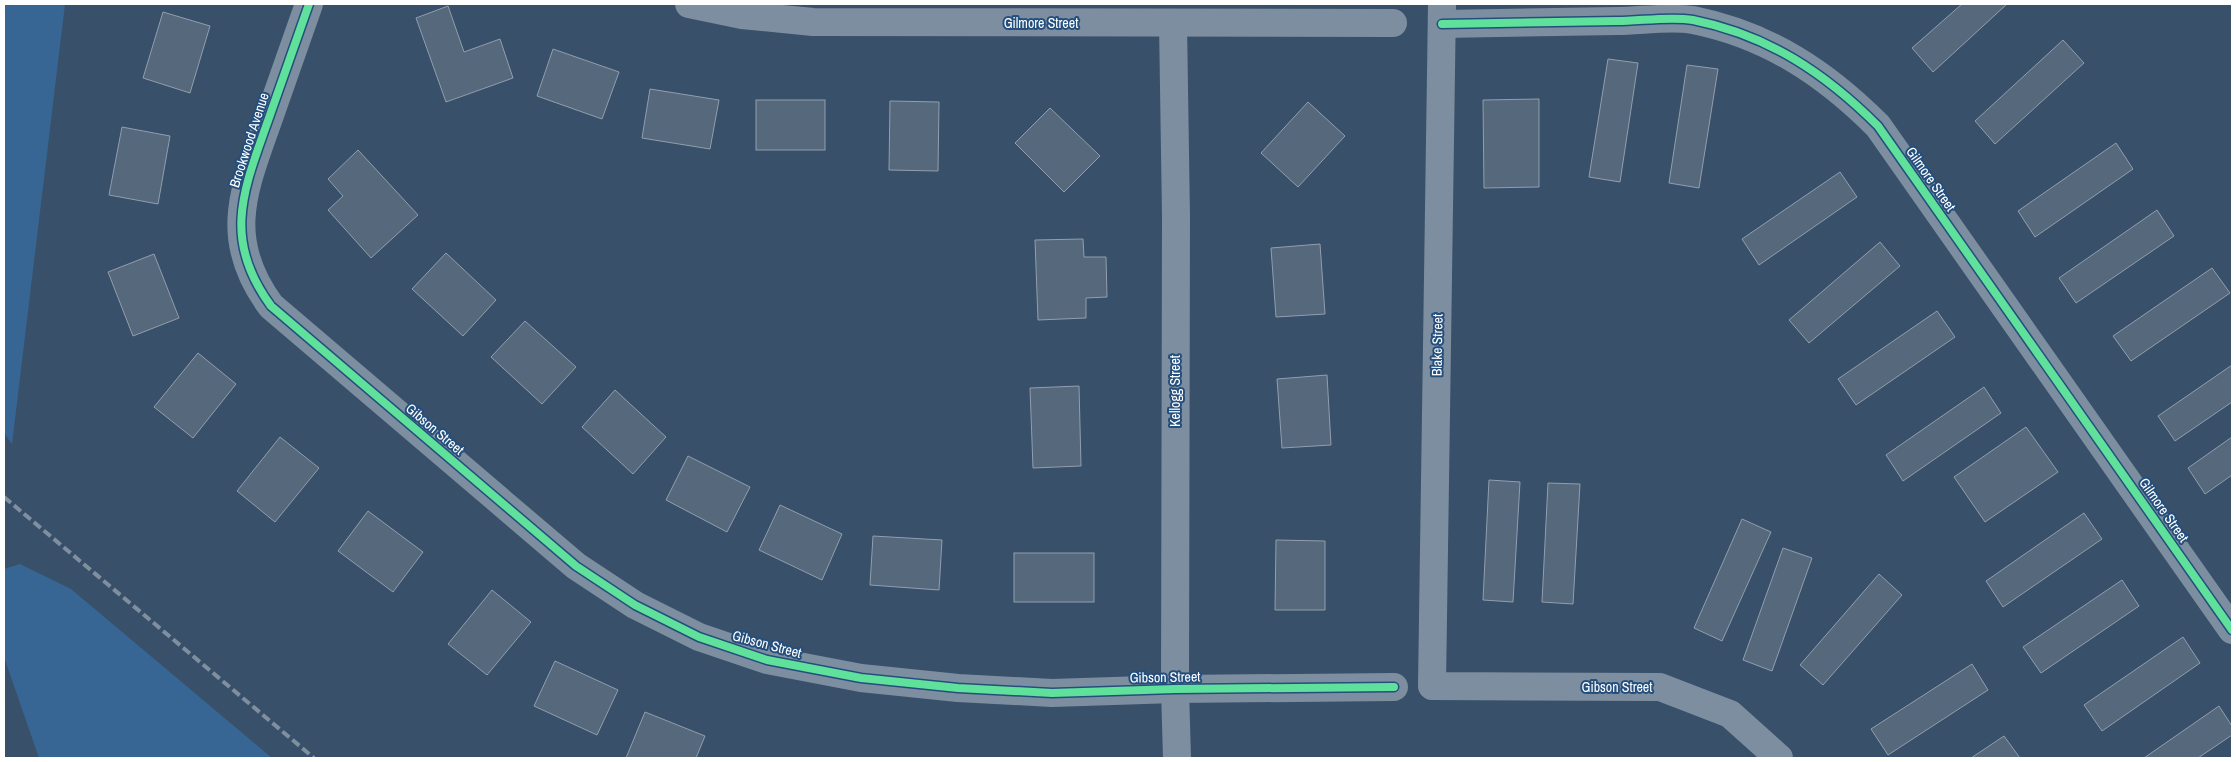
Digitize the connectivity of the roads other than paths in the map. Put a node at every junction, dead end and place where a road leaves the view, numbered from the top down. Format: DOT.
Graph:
graph roads {
  1 [pos="309,4"];
  2 [pos="689,4"];
  3 [pos="1442,14"];
  4 [pos="1172,23"];
  5 [pos="1394,23"];
  6 [pos="257,287"];
  7 [pos="2232,630"];
  8 [pos="1432,686"];
  9 [pos="1394,687"];
  10 [pos="1175,688"];
  11 [pos="1177,758"];
  12 [pos="1779,758"];
  1 -- 6 [label="street, Brookwood Avenue"];
  2 -- 4 [label="street, Gilmore Street"];
  3 -- 7 [label="street, Gilmore Street"];
  3 -- 8 [label="street, Blake Street"];
  4 -- 5 [label="street, Gilmore Street"];
  4 -- 10 [label="street, Kellogg Street"];
  6 -- 10 [label="street, Gibson Street"];
  8 -- 12 [label="street, Gibson Street"];
  9 -- 10 [label="street, Gibson Street"];
  10 -- 11 [label="street, Kellogg Street"];
}
